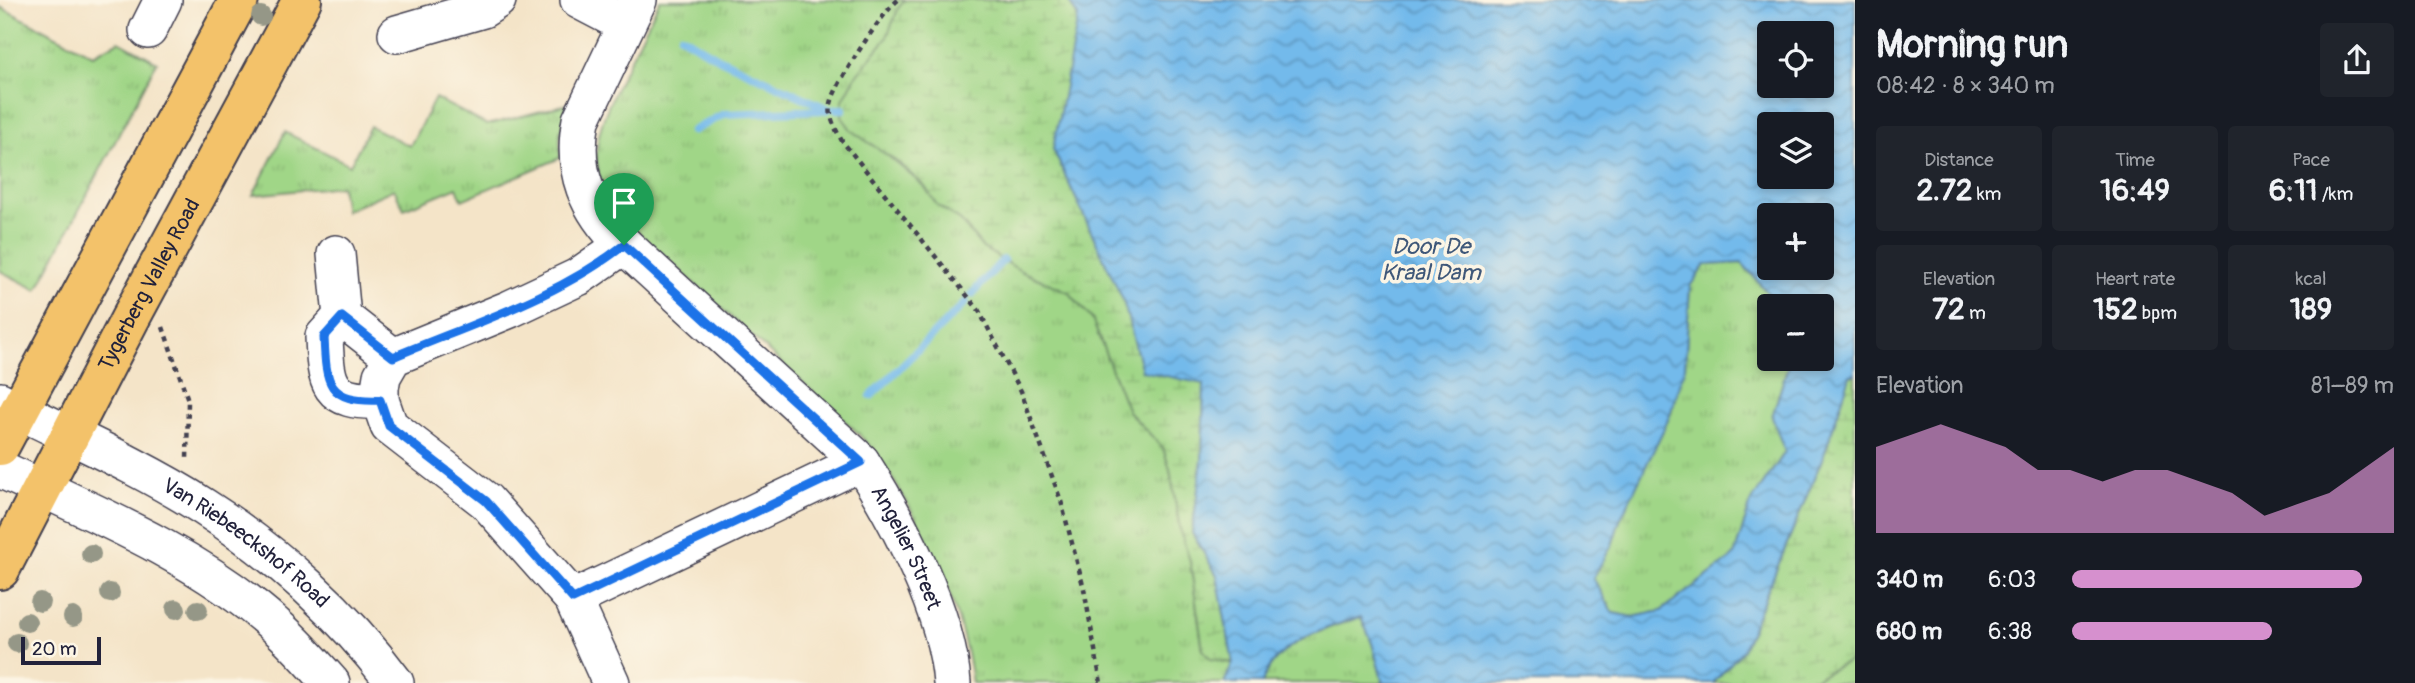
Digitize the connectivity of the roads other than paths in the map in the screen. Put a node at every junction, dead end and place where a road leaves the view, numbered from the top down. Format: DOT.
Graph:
graph roads {
  1 [pos="239,0"];
  2 [pos="302,0"];
  3 [pos="497,0"];
  4 [pos="579,0"];
  5 [pos="632,12"];
  6 [pos="397,34"];
  7 [pos="624,245"];
  8 [pos="337,254"];
  9 [pos="342,317"];
  10 [pos="393,357"];
  11 [pos="380,400"];
  12 [pos="9,406"];
  13 [pos="70,436"];
  14 [pos="0,446"];
  15 [pos="861,462"];
  16 [pos="0,469"];
  17 [pos="44,489"];
  18 [pos="0,570"];
  19 [pos="573,599"];
  20 [pos="331,683"];
  21 [pos="395,683"];
  22 [pos="611,683"];
  23 [pos="952,683"];
  1 -- 12 [label="main road"];
  2 -- 13 [label="main road, Tygerberg Valley Road"];
  3 -- 6 [label="street"];
  4 -- 5 [label="street"];
  5 -- 7 [label="street, Angelier Street"];
  7 -- 10 [label="street"];
  7 -- 15 [label="street, Angelier Street"];
  8 -- 9 [label="street"];
  9 -- 10 [label="street"];
  9 -- 11 [label="street"];
  10 -- 11 [label="street"];
  11 -- 19 [label="street"];
  12 -- 13 [label="street, Van Riebeeckshof Road"];
  12 -- 14 [label="main road"];
  13 -- 17 [label="main road, Tygerberg Valley Road"];
  13 -- 21 [label="street, Van Riebeeckshof Road"];
  15 -- 19 [label="street"];
  15 -- 23 [label="street, Angelier Street"];
  16 -- 17 [label="street, Van Riebeeckshof Road"];
  17 -- 18 [label="main road, Tygerberg Valley Road"];
  17 -- 20 [label="street, Van Riebeeckshof Road"];
  19 -- 22 [label="street"];
}
